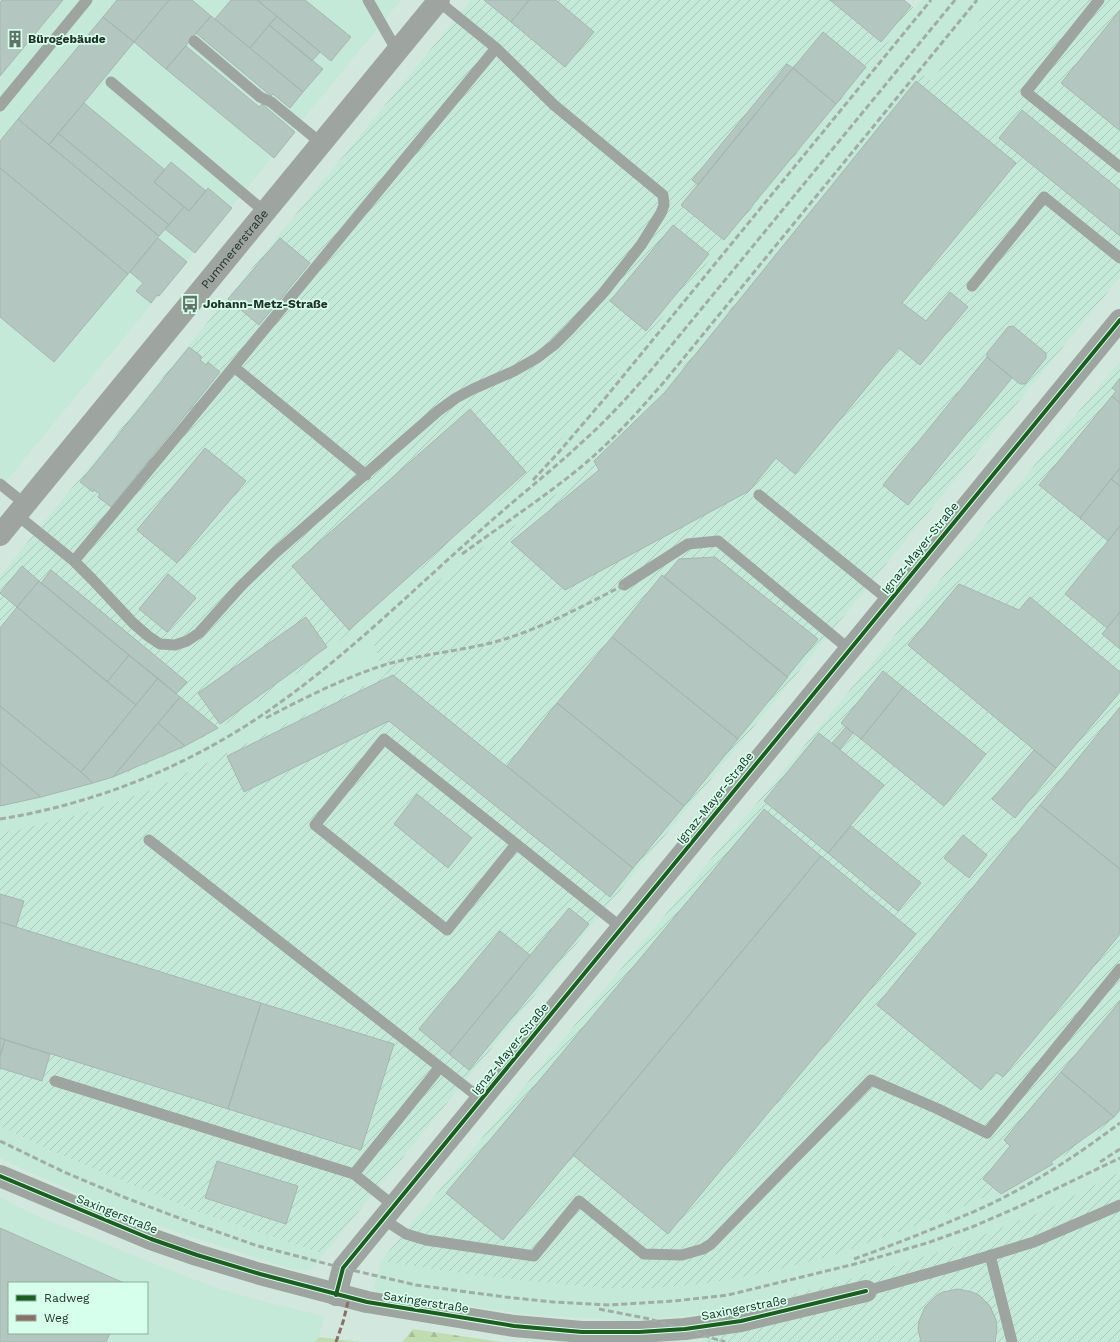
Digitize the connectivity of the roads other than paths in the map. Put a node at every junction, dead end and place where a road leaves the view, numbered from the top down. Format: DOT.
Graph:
graph roads {
  1 [pos="87,0"];
  2 [pos="438,0"];
  3 [pos="1099,0"];
  4 [pos="370,1"];
  5 [pos="194,41"];
  6 [pos="496,48"];
  7 [pos="397,51"];
  8 [pos="111,82"];
  9 [pos="0,106"];
  10 [pos="321,143"];
  11 [pos="1120,167"];
  12 [pos="265,212"];
  13 [pos="1120,258"];
  14 [pos="972,286"];
  15 [pos="1120,320"];
  16 [pos="234,367"];
  17 [pos="366,475"];
  18 [pos="0,484"];
  19 [pos="759,494"];
  20 [pos="21,509"];
  21 [pos="0,535"];
  22 [pos="74,562"];
  23 [pos="624,585"];
  24 [pos="890,601"];
  25 [pos="850,650"];
  26 [pos="149,840"];
  27 [pos="516,844"];
  28 [pos="622,928"];
  29 [pos="1120,969"];
  30 [pos="440,1067"];
  31 [pos="55,1081"];
  32 [pos="481,1099"];
  33 [pos="354,1174"];
  34 [pos="0,1176"];
  35 [pos="1120,1204"];
  36 [pos="389,1212"];
  37 [pos="990,1255"];
  38 [pos="866,1290"];
  39 [pos="336,1295"];
  40 [pos="1012,1342"];
  1 -- 9 [label="lane"];
  2 -- 6 [label="lane"];
  2 -- 7 [label="street, Pummererstraße"];
  3 -- 11 [label="lane"];
  4 -- 7 [label="lane"];
  5 -- 10 [label="lane"];
  6 -- 16 [label="lane"];
  6 -- 17 [label="lane"];
  7 -- 10 [label="street, Pummererstraße"];
  8 -- 12 [label="lane"];
  10 -- 12 [label="street, Pummererstraße"];
  12 -- 20 [label="street, Pummererstraße"];
  13 -- 14 [label="lane"];
  15 -- 24 [label="street, Ignaz-Mayer-Straße"];
  16 -- 17 [label="lane"];
  16 -- 22 [label="lane"];
  17 -- 22 [label="lane"];
  18 -- 20 [label="lane"];
  19 -- 24 [label="lane"];
  20 -- 21 [label="street, Pummererstraße"];
  20 -- 22 [label="lane"];
  23 -- 25 [label="lane"];
  24 -- 25 [label="street, Ignaz-Mayer-Straße"];
  25 -- 28 [label="street, Ignaz-Mayer-Straße"];
  26 -- 30 [label="lane"];
  27 -- 27 [label="lane"];
  27 -- 28 [label="lane"];
  28 -- 32 [label="street, Ignaz-Mayer-Straße"];
  29 -- 36 [label="lane"];
  30 -- 32 [label="lane"];
  30 -- 33 [label="lane"];
  31 -- 33 [label="lane"];
  32 -- 36 [label="street, Ignaz-Mayer-Straße"];
  33 -- 36 [label="lane"];
  34 -- 39 [label="street, Saxingerstraße"];
  35 -- 37 [label="lane"];
  36 -- 39 [label="street, Ignaz-Mayer-Straße"];
  37 -- 38 [label="lane"];
  37 -- 40 [label="lane"];
  38 -- 39 [label="street, Saxingerstraße"];
}
